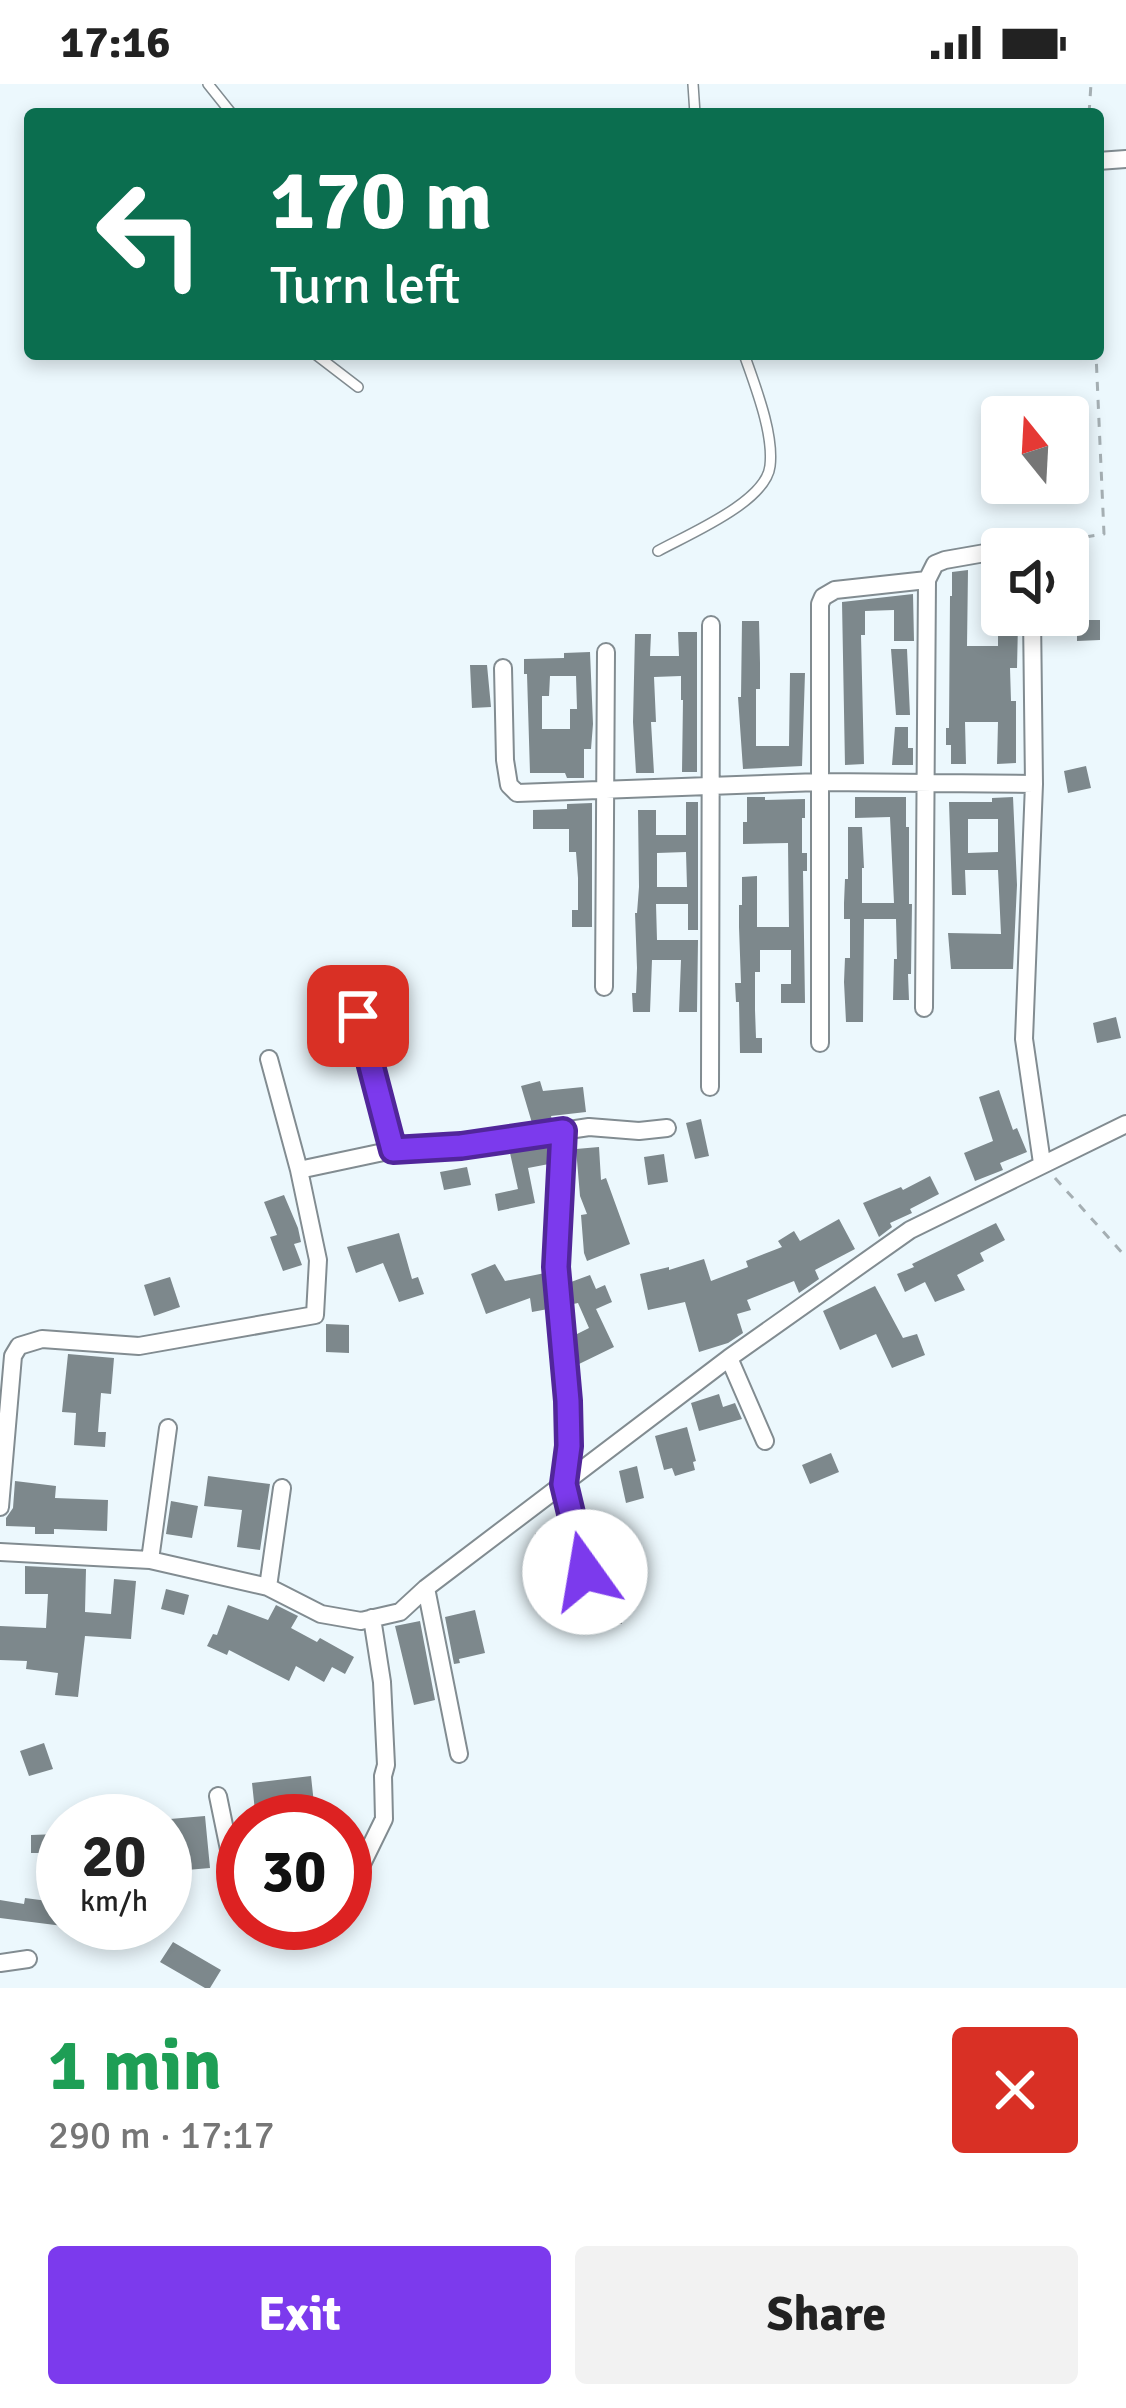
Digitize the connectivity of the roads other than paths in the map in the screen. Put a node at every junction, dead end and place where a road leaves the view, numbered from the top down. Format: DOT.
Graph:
graph roads {
  1 [pos="208,84"];
  2 [pos="227,108"];
  3 [pos="322,360"];
  4 [pos="746,360"];
  5 [pos="358,387"];
  6 [pos="658,551"];
  7 [pos="981,554"];
  8 [pos="926,580"];
  9 [pos="711,625"];
  10 [pos="1032,636"];
  11 [pos="606,652"];
  12 [pos="503,668"];
  13 [pos="820,782"];
  14 [pos="927,783"];
  15 [pos="1034,784"];
  16 [pos="710,787"];
  17 [pos="606,791"];
  18 [pos="604,987"];
  19 [pos="924,1008"];
  20 [pos="358,1016"];
  21 [pos="820,1043"];
  22 [pos="269,1059"];
  23 [pos="710,1087"];
  24 [pos="1126,1124"];
  25 [pos="667,1128"];
  26 [pos="563,1131"];
  27 [pos="393,1150"];
  28 [pos="1042,1163"];
  29 [pos="299,1170"];
  30 [pos="729,1358"];
  31 [pos="168,1428"];
  32 [pos="765,1441"];
  33 [pos="564,1484"];
  34 [pos="282,1488"];
  35 [pos="0,1508"];
  36 [pos="0,1552"];
  37 [pos="150,1560"];
  38 [pos="585,1572"];
  39 [pos="268,1587"];
  40 [pos="426,1588"];
  41 [pos="372,1618"];
  42 [pos="459,1754"];
  43 [pos="372,1844"];
  44 [pos="28,1959"];
  45 [pos="0,1963"];
  1 -- 2 [label="lane"];
  3 -- 5 [label="lane"];
  4 -- 6 [label="lane"];
  7 -- 8 [label="street"];
  8 -- 13 [label="street"];
  8 -- 14 [label="street"];
  9 -- 16 [label="street"];
  10 -- 15 [label="street"];
  11 -- 17 [label="street"];
  12 -- 17 [label="street"];
  13 -- 14 [label="street"];
  13 -- 16 [label="street"];
  13 -- 21 [label="street"];
  14 -- 15 [label="street"];
  14 -- 19 [label="street"];
  15 -- 28 [label="street"];
  16 -- 17 [label="street"];
  16 -- 23 [label="street"];
  17 -- 18 [label="street"];
  20 -- 27 [label="street"];
  22 -- 29 [label="street"];
  24 -- 28 [label="street"];
  25 -- 26 [label="street"];
  26 -- 27 [label="street"];
  26 -- 33 [label="street"];
  27 -- 29 [label="street"];
  28 -- 30 [label="street"];
  29 -- 35 [label="street"];
  30 -- 32 [label="street"];
  30 -- 33 [label="street"];
  31 -- 37 [label="street"];
  33 -- 38 [label="street"];
  33 -- 40 [label="street"];
  34 -- 39 [label="street"];
  36 -- 37 [label="street"];
  37 -- 39 [label="street"];
  39 -- 41 [label="street"];
  40 -- 41 [label="street"];
  40 -- 42 [label="street"];
  41 -- 43 [label="street"];
  44 -- 45 [label="street"];
}
